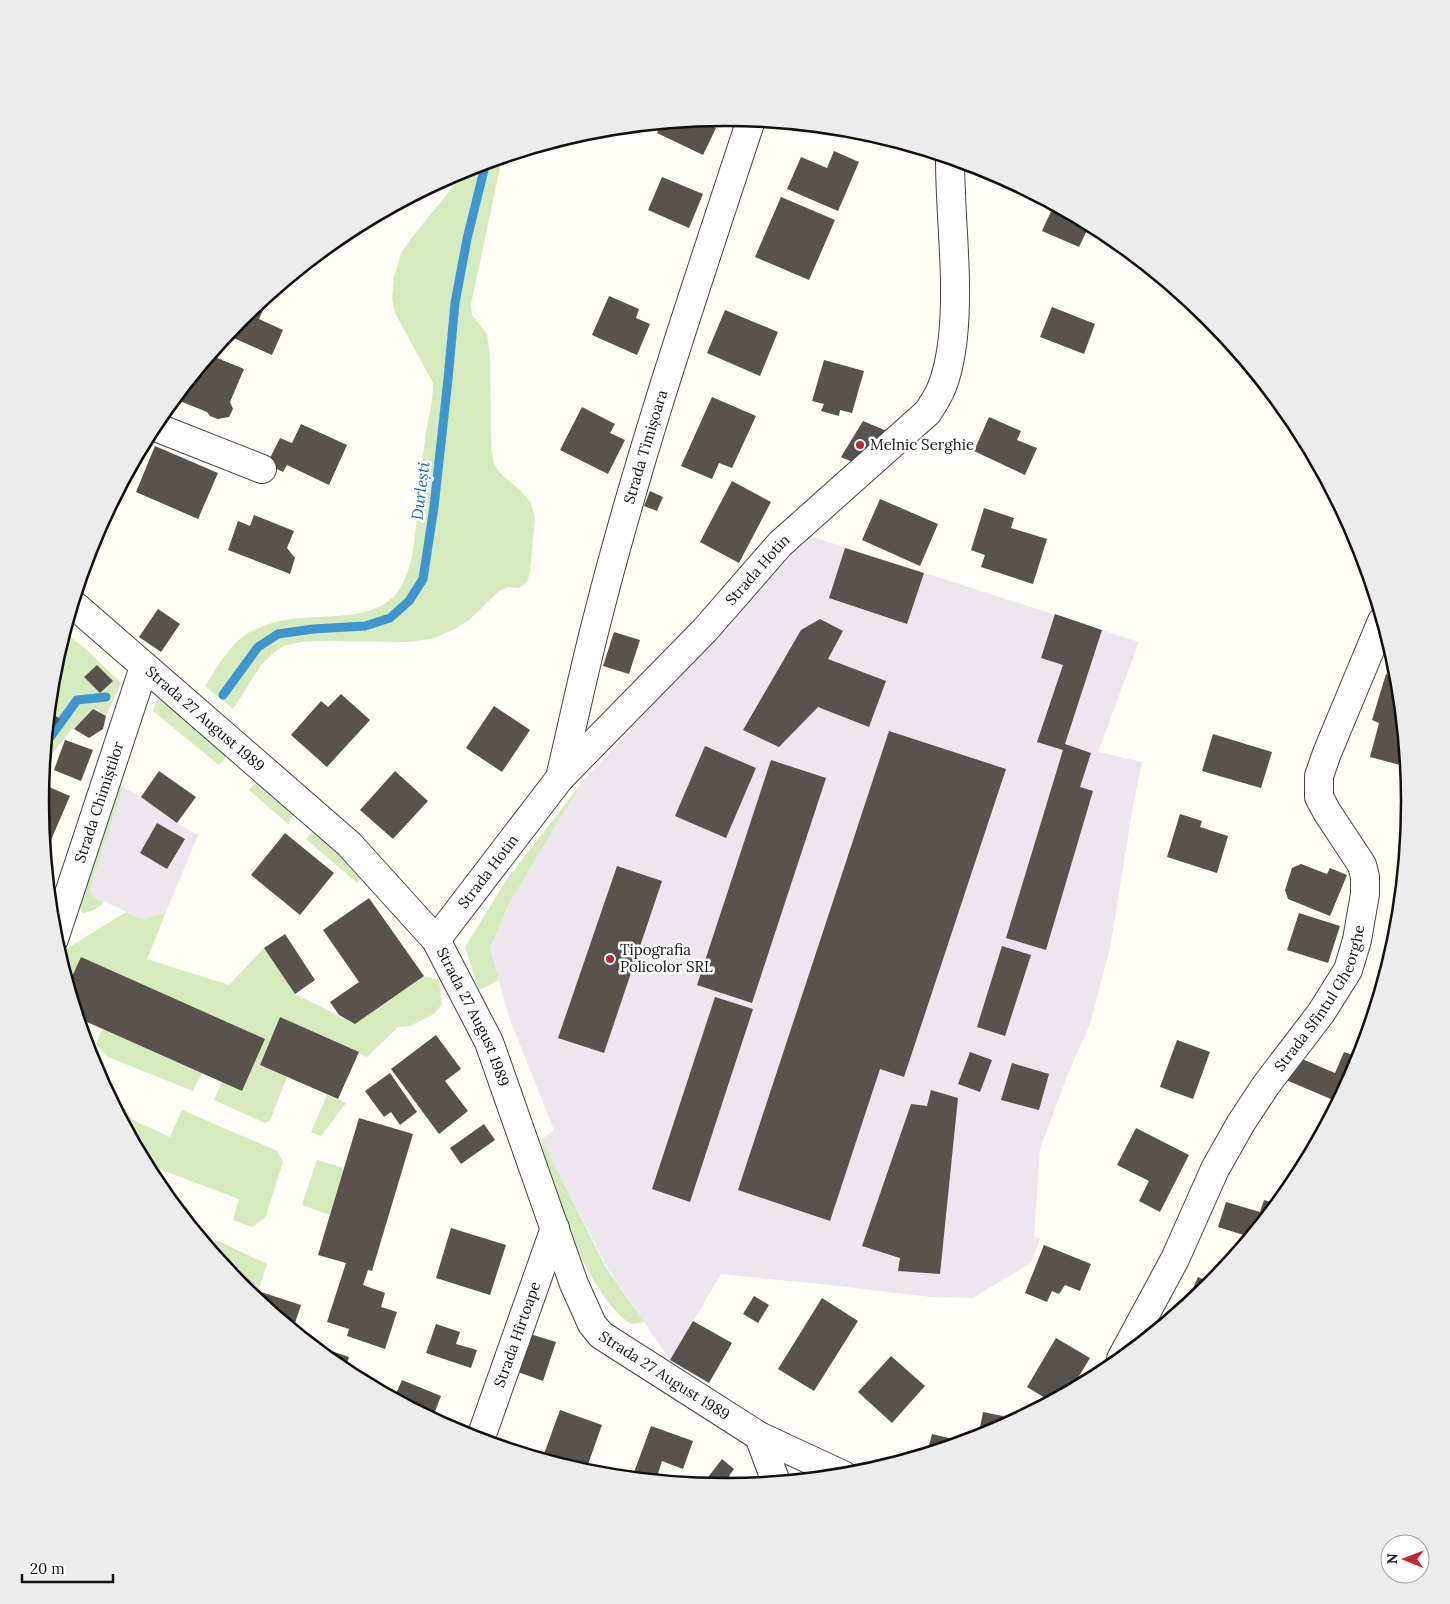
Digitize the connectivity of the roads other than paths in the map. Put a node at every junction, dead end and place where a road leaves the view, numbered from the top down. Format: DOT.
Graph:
graph roads {
  1 [pos="749,127"];
  2 [pos="950,165"];
  3 [pos="161,429"];
  4 [pos="262,469"];
  5 [pos="78,608"];
  6 [pos="1379,629"];
  7 [pos="144,666"];
  8 [pos="560,778"];
  9 [pos="60,921"];
  10 [pos="436,940"];
  11 [pos="554,1228"];
  12 [pos="1129,1345"];
  13 [pos="482,1433"];
  14 [pos="759,1436"];
  15 [pos="829,1469"];
  16 [pos="774,1476"];
  1 -- 8 [label="street, Strada Timișoara"];
  2 -- 8 [label="street, Strada Hotin"];
  3 -- 4 [label="street"];
  5 -- 7 [label="street, Strada 27 August 1989"];
  6 -- 12 [label="street, Strada Sfîntul Gheorghe"];
  7 -- 9 [label="street, Strada Chimiștilor"];
  7 -- 10 [label="street, Strada 27 August 1989"];
  8 -- 10 [label="street, Strada Hotin"];
  10 -- 11 [label="street, Strada 27 August 1989"];
  11 -- 13 [label="street, Strada Hîrtoape"];
  11 -- 14 [label="street, Strada 27 August 1989"];
  14 -- 15 [label="street, Strada 27 August 1989"];
  14 -- 16 [label="street"];
}
